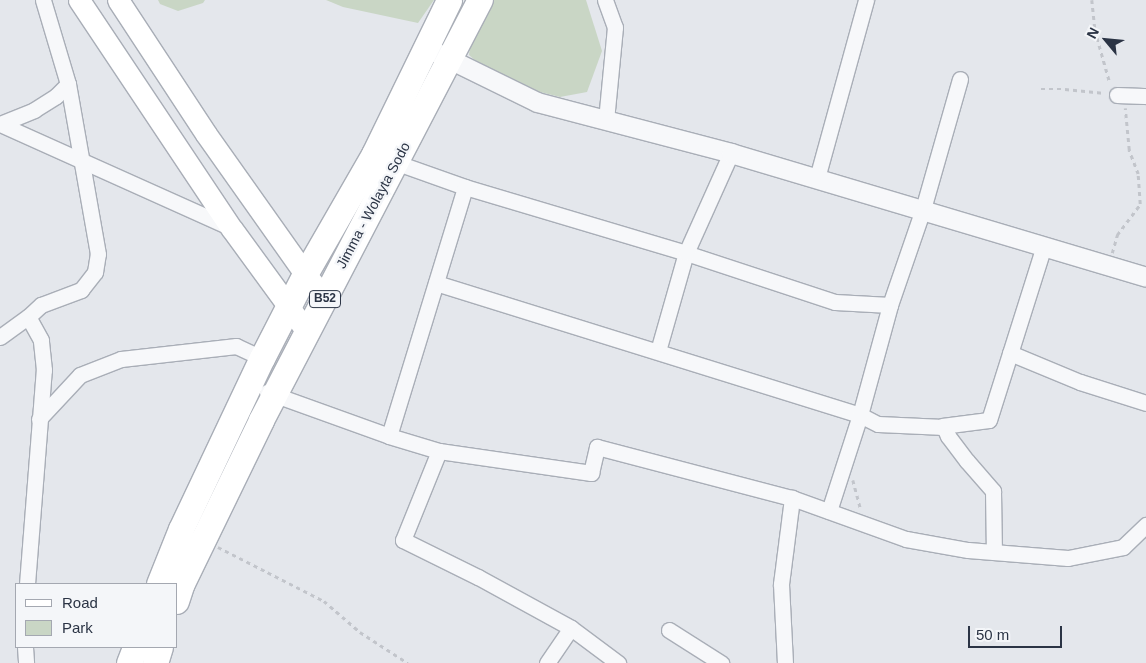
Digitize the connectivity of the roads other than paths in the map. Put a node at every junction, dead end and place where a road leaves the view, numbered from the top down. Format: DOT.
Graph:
graph roads {
  1 [pos="43,0"];
  2 [pos="79,0"];
  3 [pos="118,0"];
  4 [pos="449,0"];
  5 [pos="480,0"];
  6 [pos="605,0"];
  7 [pos="866,0"];
  8 [pos="427,48"];
  9 [pos="449,59"];
  10 [pos="960,79"];
  11 [pos="68,84"];
  12 [pos="1115,94"];
  13 [pos="1146,96"];
  14 [pos="606,120"];
  15 [pos="731,153"];
  16 [pos="385,158"];
  17 [pos="81,160"];
  18 [pos="817,178"];
  19 [pos="465,187"];
  20 [pos="923,209"];
  21 [pos="232,229"];
  22 [pos="1044,246"];
  23 [pos="686,253"];
  24 [pos="305,274"];
  25 [pos="1146,277"];
  26 [pos="436,283"];
  27 [pos="325,298"];
  28 [pos="890,304"];
  29 [pos="288,306"];
  30 [pos="28,317"];
  31 [pos="307,332"];
  32 [pos="0,337"];
  33 [pos="658,351"];
  34 [pos="1010,353"];
  35 [pos="262,358"];
  36 [pos="251,384"];
  37 [pos="274,395"];
  38 [pos="1146,403"];
  39 [pos="860,415"];
  40 [pos="39,419"];
  41 [pos="942,426"];
  42 [pos="389,436"];
  43 [pos="439,451"];
  44 [pos="792,498"];
  45 [pos="829,511"];
  46 [pos="1146,525"];
  47 [pos="994,552"];
  48 [pos="27,583"];
  49 [pos="159,583"];
  50 [pos="178,596"];
  51 [pos="571,628"];
  52 [pos="669,630"];
  53 [pos="25,648"];
  54 [pos="135,648"];
  55 [pos="160,648"];
  56 [pos="26,663"];
  57 [pos="129,663"];
  58 [pos="155,663"];
  59 [pos="548,663"];
  60 [pos="618,663"];
  61 [pos="721,663"];
  62 [pos="786,663"];
  1 -- 11 [label="street"];
  2 -- 21 [label="main road"];
  3 -- 24 [label="main road"];
  4 -- 8 [label="highway, Jimma - Wolayta Sodo / B52"];
  5 -- 9 [label="highway, Jimma - Wolayta Sodo / B52"];
  6 -- 14 [label="street"];
  7 -- 18 [label="street"];
  8 -- 9 [label="street"];
  8 -- 16 [label="highway, Jimma - Wolayta Sodo / B52"];
  9 -- 14 [label="street"];
  9 -- 16 [label="highway, Jimma - Wolayta Sodo / B52"];
  10 -- 20 [label="street"];
  11 -- 17 [label="street"];
  11 -- 17 [label="street"];
  12 -- 13 [label="street"];
  14 -- 15 [label="street"];
  15 -- 18 [label="street"];
  15 -- 23 [label="street"];
  16 -- 19 [label="street"];
  16 -- 24 [label="highway, Jimma - Wolayta Sodo / B52"];
  16 -- 27 [label="highway, Jimma - Wolayta Sodo / B52"];
  17 -- 21 [label="street"];
  17 -- 30 [label="street"];
  18 -- 20 [label="street"];
  19 -- 23 [label="street"];
  19 -- 26 [label="street"];
  20 -- 22 [label="street"];
  20 -- 28 [label="street"];
  21 -- 29 [label="main road"];
  22 -- 25 [label="street"];
  22 -- 34 [label="street"];
  23 -- 28 [label="street"];
  23 -- 33 [label="street"];
  24 -- 27 [label="main road"];
  24 -- 29 [label="highway, Jimma - Wolayta Sodo / B52"];
  26 -- 33 [label="street"];
  26 -- 42 [label="street"];
  27 -- 31 [label="highway, Jimma - Wolayta Sodo / B52"];
  28 -- 39 [label="street"];
  29 -- 31 [label="main road"];
  29 -- 35 [label="highway, Jimma - Wolayta Sodo / B52"];
  30 -- 32 [label="street"];
  30 -- 40 [label="street"];
  31 -- 37 [label="highway, Jimma - Wolayta Sodo / B52"];
  33 -- 39 [label="street"];
  34 -- 38 [label="street"];
  34 -- 41 [label="street"];
  35 -- 36 [label="highway, Jimma - Wolayta Sodo / B52"];
  35 -- 40 [label="street"];
  36 -- 37 [label="street"];
  36 -- 49 [label="highway, Jimma - Wolayta Sodo / B52"];
  37 -- 42 [label="street"];
  37 -- 50 [label="highway, Jimma - Wolayta Sodo / B52"];
  39 -- 41 [label="street"];
  39 -- 45 [label="street"];
  40 -- 48 [label="street"];
  41 -- 47 [label="street"];
  42 -- 43 [label="street"];
  43 -- 44 [label="street"];
  43 -- 51 [label="street"];
  44 -- 45 [label="street"];
  44 -- 62 [label="street"];
  45 -- 47 [label="street"];
  46 -- 47 [label="street"];
  51 -- 59 [label="street"];
  51 -- 60 [label="street"];
  52 -- 61 [label="street"];
  53 -- 56 [label="street"];
  54 -- 57 [label="highway"];
  55 -- 58 [label="highway"];
}
